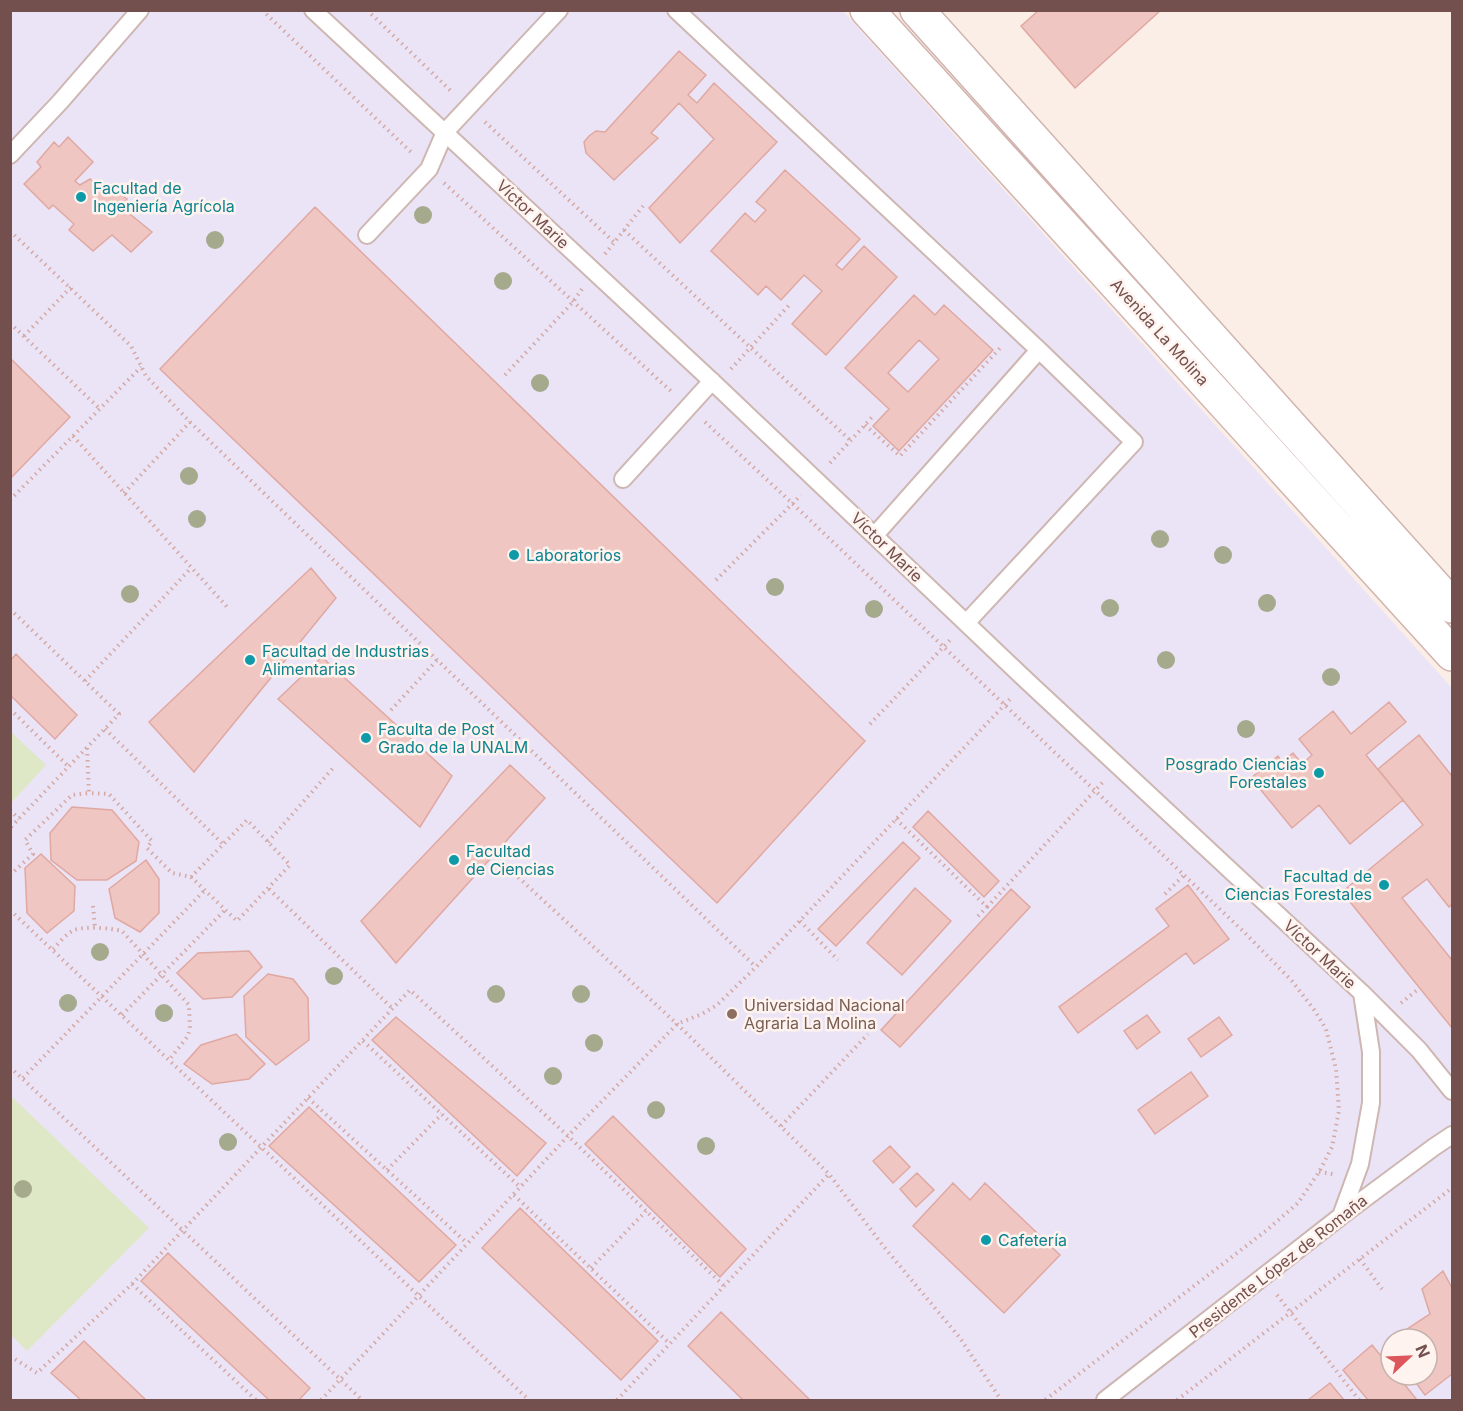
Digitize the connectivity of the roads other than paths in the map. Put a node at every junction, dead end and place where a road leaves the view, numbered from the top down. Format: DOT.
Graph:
graph roads {
  1 [pos="140,10"];
  2 [pos="313,10"];
  3 [pos="559,10"];
  4 [pos="676,10"];
  5 [pos="867,10"];
  6 [pos="917,10"];
  7 [pos="445,132"];
  8 [pos="10,155"];
  9 [pos="367,235"];
  10 [pos="1038,350"];
  11 [pos="714,383"];
  12 [pos="623,479"];
  13 [pos="875,535"];
  14 [pos="1452,606"];
  15 [pos="967,622"];
  16 [pos="1452,654"];
  17 [pos="1362,993"];
  18 [pos="1452,1091"];
  19 [pos="1452,1135"];
  20 [pos="1341,1216"];
  21 [pos="1105,1401"];
  1 -- 8 [label="lane"];
  2 -- 7 [label="lane, Víctor Marie"];
  3 -- 7 [label="lane"];
  4 -- 10 [label="lane"];
  5 -- 16 [label="main road, Avenida La Molina"];
  6 -- 14 [label="main road, Avenida La Molina"];
  7 -- 9 [label="lane"];
  7 -- 11 [label="lane, Víctor Marie"];
  10 -- 13 [label="lane"];
  10 -- 15 [label="lane"];
  11 -- 12 [label="lane"];
  11 -- 13 [label="lane, Víctor Marie"];
  13 -- 15 [label="lane, Víctor Marie"];
  15 -- 17 [label="lane, Víctor Marie"];
  17 -- 18 [label="lane, Víctor Marie"];
  17 -- 20 [label="lane"];
  19 -- 20 [label="lane, Presidente López de Romaña"];
  20 -- 21 [label="lane, Presidente López de Romaña"];
}
